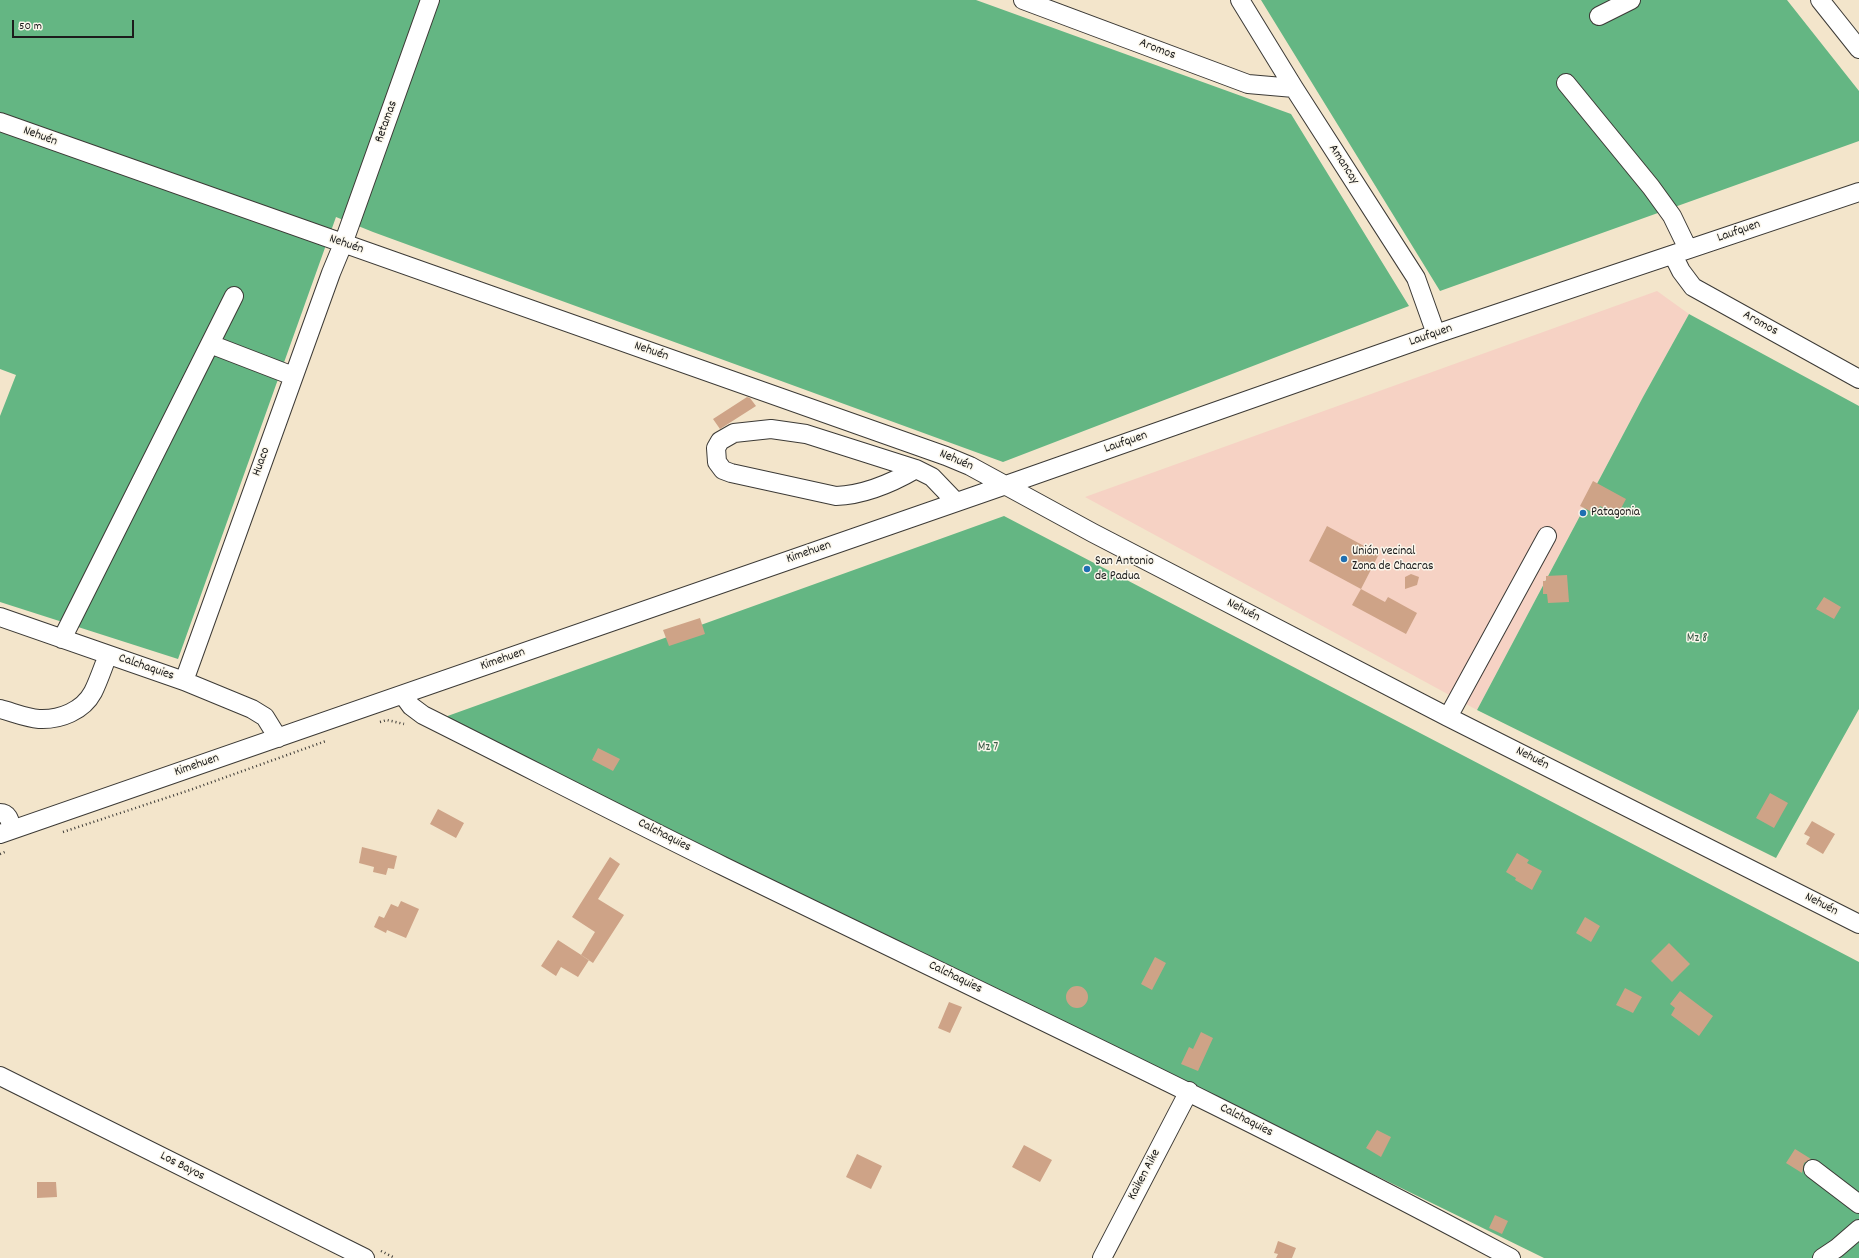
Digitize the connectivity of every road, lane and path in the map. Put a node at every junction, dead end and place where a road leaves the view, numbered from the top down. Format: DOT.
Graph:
graph roads {
  1 [pos="430,0"];
  2 [pos="1023,0"];
  3 [pos="1240,0"];
  4 [pos="1631,0"];
  5 [pos="1820,0"];
  6 [pos="1599,16"];
  7 [pos="1859,49"];
  8 [pos="1566,83"];
  9 [pos="1294,88"];
  10 [pos="0,122"];
  11 [pos="1859,192"];
  12 [pos="343,244"];
  13 [pos="1680,252"];
  14 [pos="234,296"];
  15 [pos="1436,334"];
  16 [pos="210,344"];
  17 [pos="293,376"];
  18 [pos="1859,379"];
  19 [pos="916,469"];
  20 [pos="1006,485"];
  21 [pos="956,502"];
  22 [pos="1547,536"];
  23 [pos="0,617"];
  24 [pos="62,639"];
  25 [pos="108,655"];
  26 [pos="184,681"];
  27 [pos="403,695"];
  28 [pos="0,709"];
  29 [pos="1448,717"];
  30 [pos="374,724"];
  31 [pos="407,725"];
  32 [pos="278,738"];
  33 [pos="331,739"];
  34 [pos="0,813"];
  35 [pos="6,831"];
  36 [pos="59,833"];
  37 [pos="15,848"];
  38 [pos="0,854"];
  39 [pos="1859,924"];
  40 [pos="0,1076"];
  41 [pos="1189,1091"];
  42 [pos="1813,1169"];
  43 [pos="1859,1204"];
  44 [pos="1859,1229"];
  45 [pos="364,1258"];
  46 [pos="1102,1258"];
  47 [pos="1511,1258"];
  48 [pos="1822,1258"];
  1 -- 12 [label="street, Retamas"];
  2 -- 9 [label="street, Aromos"];
  3 -- 9 [label="street, Amancay"];
  4 -- 6 [label="street"];
  5 -- 7 [label="street"];
  8 -- 13 [label="street, Aromos"];
  9 -- 15 [label="street, Amancay"];
  10 -- 12 [label="street, Nehuén"];
  11 -- 13 [label="street, Laufquen"];
  12 -- 17 [label="street, Huaco"];
  12 -- 20 [label="street, Nehuén"];
  13 -- 15 [label="street, Laufquen"];
  13 -- 18 [label="street, Aromos"];
  14 -- 16 [label="street"];
  15 -- 20 [label="street, Laufquen"];
  16 -- 17 [label="street"];
  16 -- 24 [label="street"];
  17 -- 26 [label="street, Huaco"];
  19 -- 19 [label="street"];
  19 -- 21 [label="street"];
  20 -- 21 [label="street, Kimehuen"];
  20 -- 29 [label="street, Nehuén"];
  21 -- 27 [label="street, Kimehuen"];
  22 -- 29 [label="street"];
  23 -- 24 [label="street, Calchaquies"];
  24 -- 25 [label="street, Calchaquies"];
  25 -- 26 [label="street, Calchaquies"];
  25 -- 28 [label="street"];
  26 -- 32 [label="street, Calchaquies"];
  27 -- 32 [label="street, Kimehuen"];
  27 -- 41 [label="street, Calchaquies"];
  29 -- 39 [label="street, Nehuén"];
  30 -- 31 [label="path"];
  32 -- 35 [label="street, Kimehuen"];
  33 -- 36 [label="path"];
  34 -- 35 [label="street"];
  37 -- 38 [label="path"];
  40 -- 45 [label="street, Los Bayos"];
  41 -- 46 [label="street, Kaiken Aike"];
  41 -- 47 [label="street, Calchaquies"];
  42 -- 43 [label="street"];
  44 -- 48 [label="street"];
}
